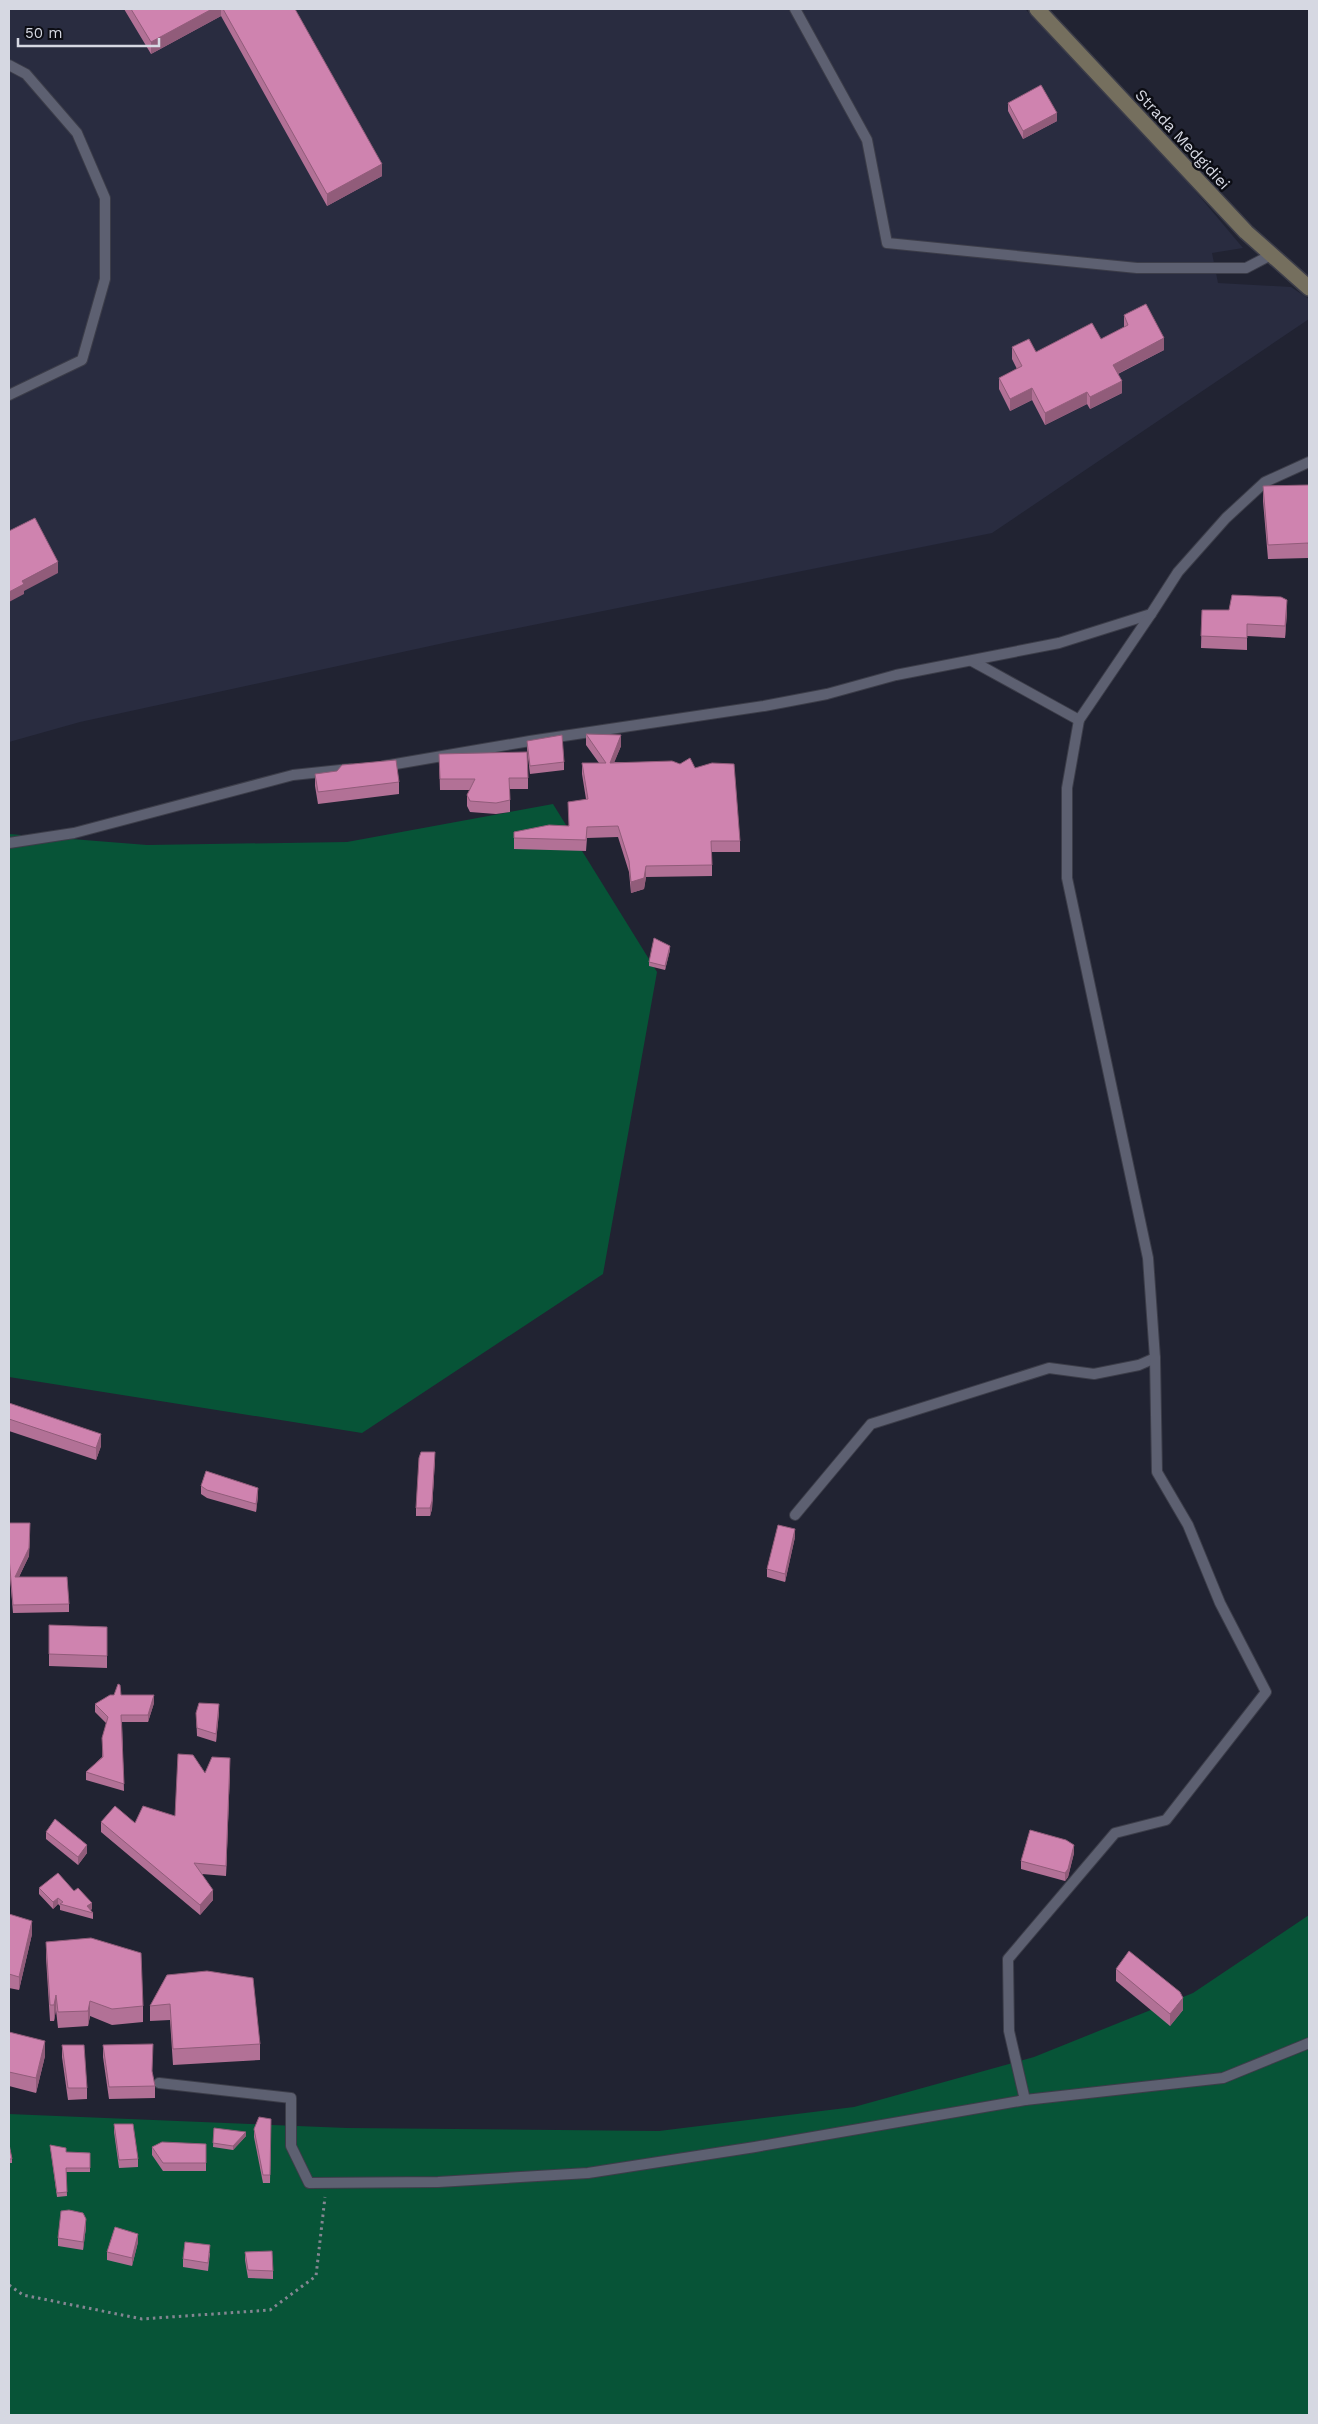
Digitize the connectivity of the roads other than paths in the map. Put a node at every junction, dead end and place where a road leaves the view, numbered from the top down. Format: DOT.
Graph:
graph roads {
  1 [pos="795,9"];
  2 [pos="1037,9"];
  3 [pos="9,65"];
  4 [pos="1271,255"];
  5 [pos="1309,288"];
  6 [pos="9,395"];
  7 [pos="1309,462"];
  8 [pos="1151,614"];
  9 [pos="972,661"];
  10 [pos="1079,720"];
  11 [pos="9,843"];
  12 [pos="1155,1358"];
  13 [pos="795,1515"];
  14 [pos="1309,2043"];
  15 [pos="159,2084"];
  16 [pos="1025,2100"];
  1 -- 4 [label="lane"];
  2 -- 4 [label="main road, Strada Medgidiei"];
  3 -- 6 [label="lane"];
  4 -- 5 [label="main road, Strada Medgidiei"];
  7 -- 8 [label="lane"];
  8 -- 9 [label="lane"];
  8 -- 10 [label="lane"];
  9 -- 10 [label="lane"];
  9 -- 11 [label="lane"];
  10 -- 12 [label="lane"];
  12 -- 13 [label="lane"];
  12 -- 16 [label="lane"];
  14 -- 16 [label="lane"];
  15 -- 16 [label="lane"];
}
